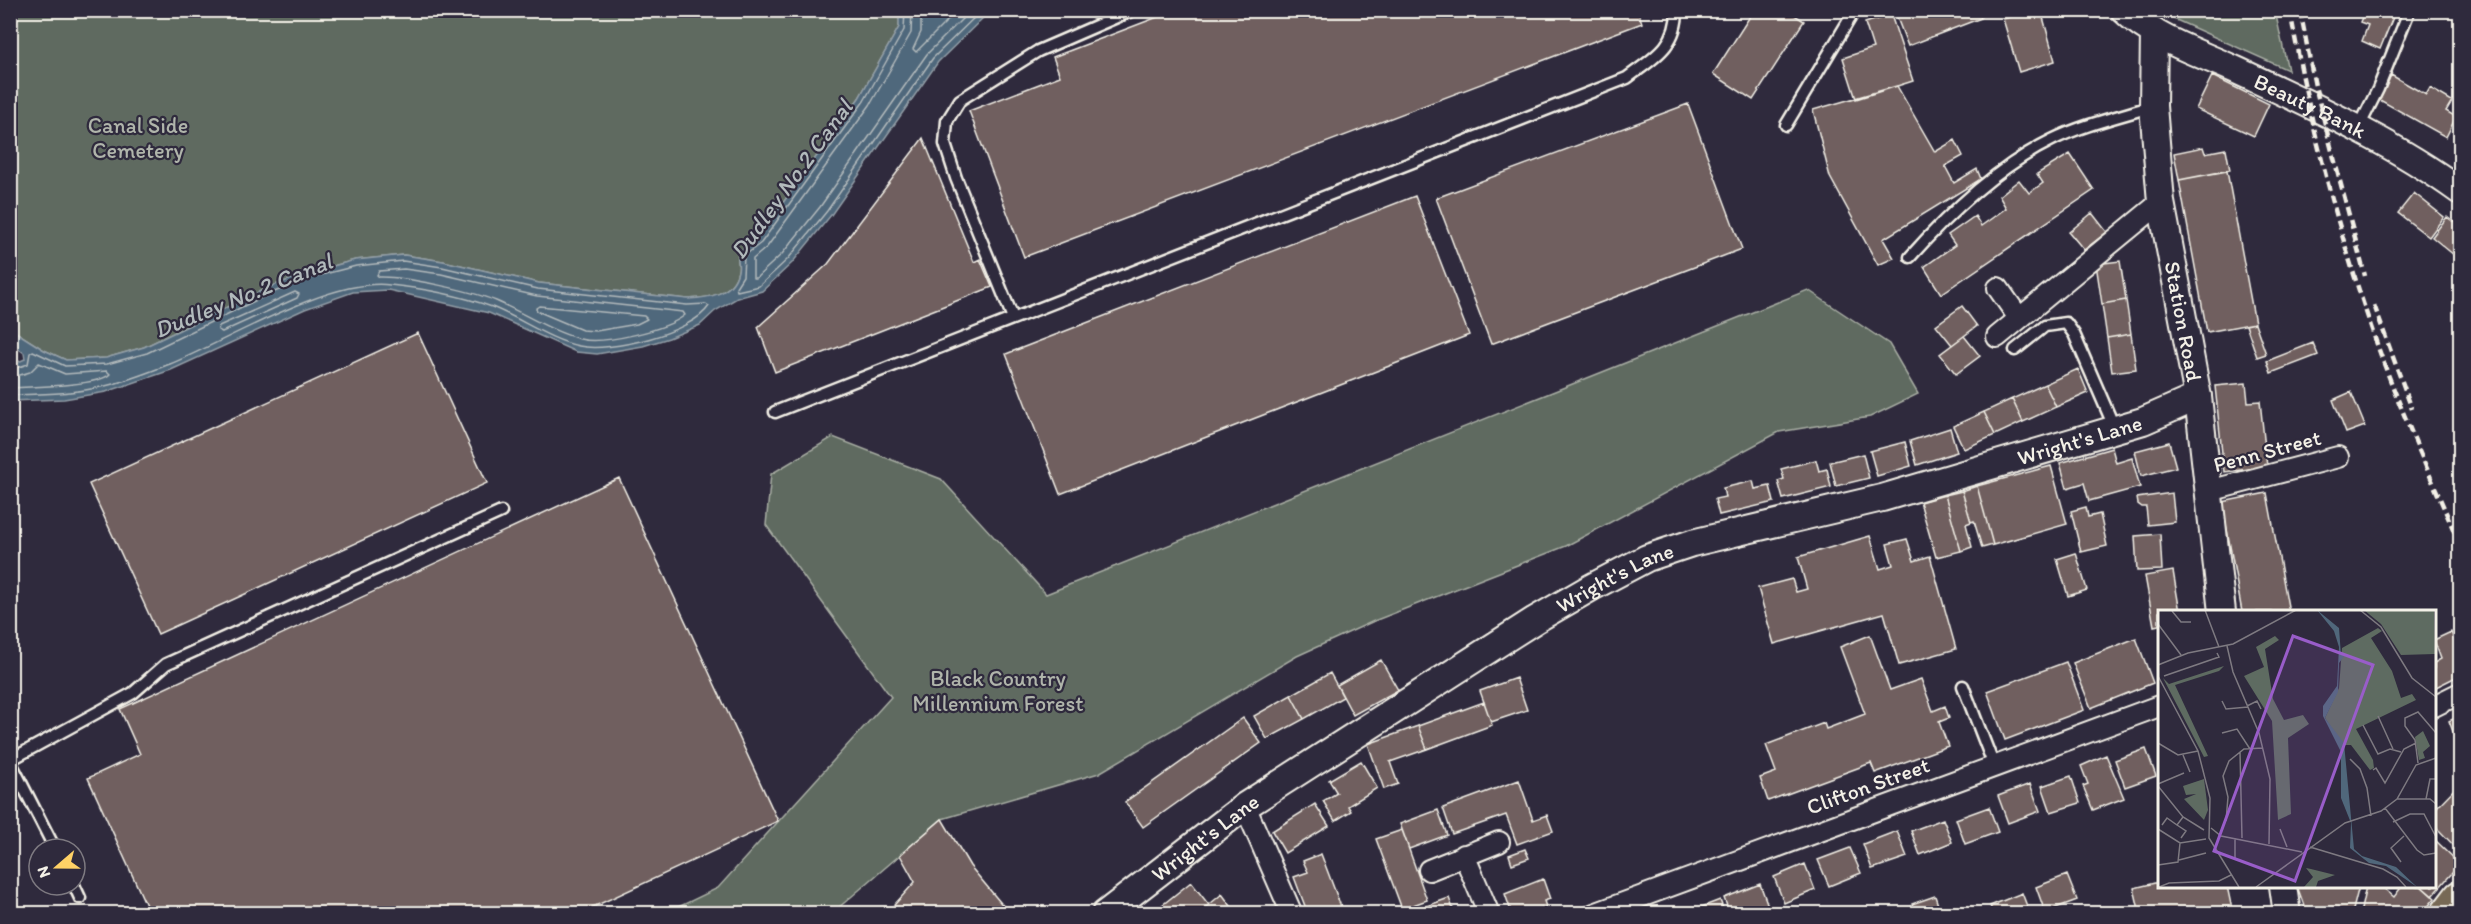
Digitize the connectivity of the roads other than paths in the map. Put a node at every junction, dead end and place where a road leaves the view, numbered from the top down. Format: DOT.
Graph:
graph roads {
  1 [pos="1133,10"];
  2 [pos="1677,10"];
  3 [pos="1856,10"];
  4 [pos="2124,10"];
  5 [pos="2409,14"];
  6 [pos="2154,32"];
  7 [pos="2153,106"];
  8 [pos="1786,125"];
  9 [pos="2358,129"];
  10 [pos="2460,191"];
  11 [pos="2161,202"];
  12 [pos="1910,257"];
  13 [pos="1998,288"];
  14 [pos="1013,318"];
  15 [pos="2019,318"];
  16 [pos="1997,337"];
  17 [pos="2015,350"];
  18 [pos="2198,397"];
  19 [pos="775,412"];
  20 [pos="2115,429"];
  21 [pos="2338,457"];
  22 [pos="2209,491"];
  23 [pos="501,512"];
  24 [pos="2222,610"];
  25 [pos="1963,686"];
  26 [pos="2460,693"];
  27 [pos="2435,705"];
  28 [pos="2158,706"];
  29 [pos="10,761"];
  30 [pos="1994,766"];
  31 [pos="1245,806"];
  32 [pos="49,837"];
  33 [pos="1499,842"];
  34 [pos="1464,855"];
  35 [pos="1429,870"];
  36 [pos="2283,888"];
  37 [pos="2460,897"];
  38 [pos="1105,914"];
  39 [pos="1292,914"];
  40 [pos="1489,914"];
  41 [pos="1593,914"];
  42 [pos="2288,914"];
  43 [pos="2447,914"];
  1 -- 14 [label="lane"];
  2 -- 14 [label="lane"];
  3 -- 8 [label="lane"];
  4 -- 6 [label="street, Beauty Bank"];
  5 -- 9 [label="lane"];
  6 -- 7 [label="street, Station Road"];
  6 -- 9 [label="street, Beauty Bank"];
  7 -- 11 [label="street, Station Road"];
  7 -- 12 [label="lane"];
  9 -- 10 [label="street, Beauty Bank"];
  11 -- 15 [label="street"];
  11 -- 18 [label="street, Station Road"];
  13 -- 15 [label="street"];
  14 -- 19 [label="lane"];
  15 -- 16 [label="street"];
  17 -- 20 [label="lane"];
  18 -- 20 [label="street, Wright's Lane"];
  18 -- 22 [label="street, Station Road"];
  20 -- 31 [label="street, Wright's Lane"];
  21 -- 22 [label="street, Penn Street"];
  22 -- 24 [label="street, Station Road"];
  23 -- 29 [label="lane"];
  25 -- 30 [label="lane"];
  26 -- 27 [label="street"];
  28 -- 30 [label="street, Clifton Street"];
  29 -- 32 [label="lane"];
  30 -- 41 [label="street, Clifton Street"];
  31 -- 38 [label="street, Wright's Lane"];
  31 -- 39 [label="street"];
  33 -- 34 [label="street"];
  34 -- 35 [label="street"];
  34 -- 40 [label="street"];
  36 -- 42 [label="street"];
  37 -- 43 [label="main road"];
}
